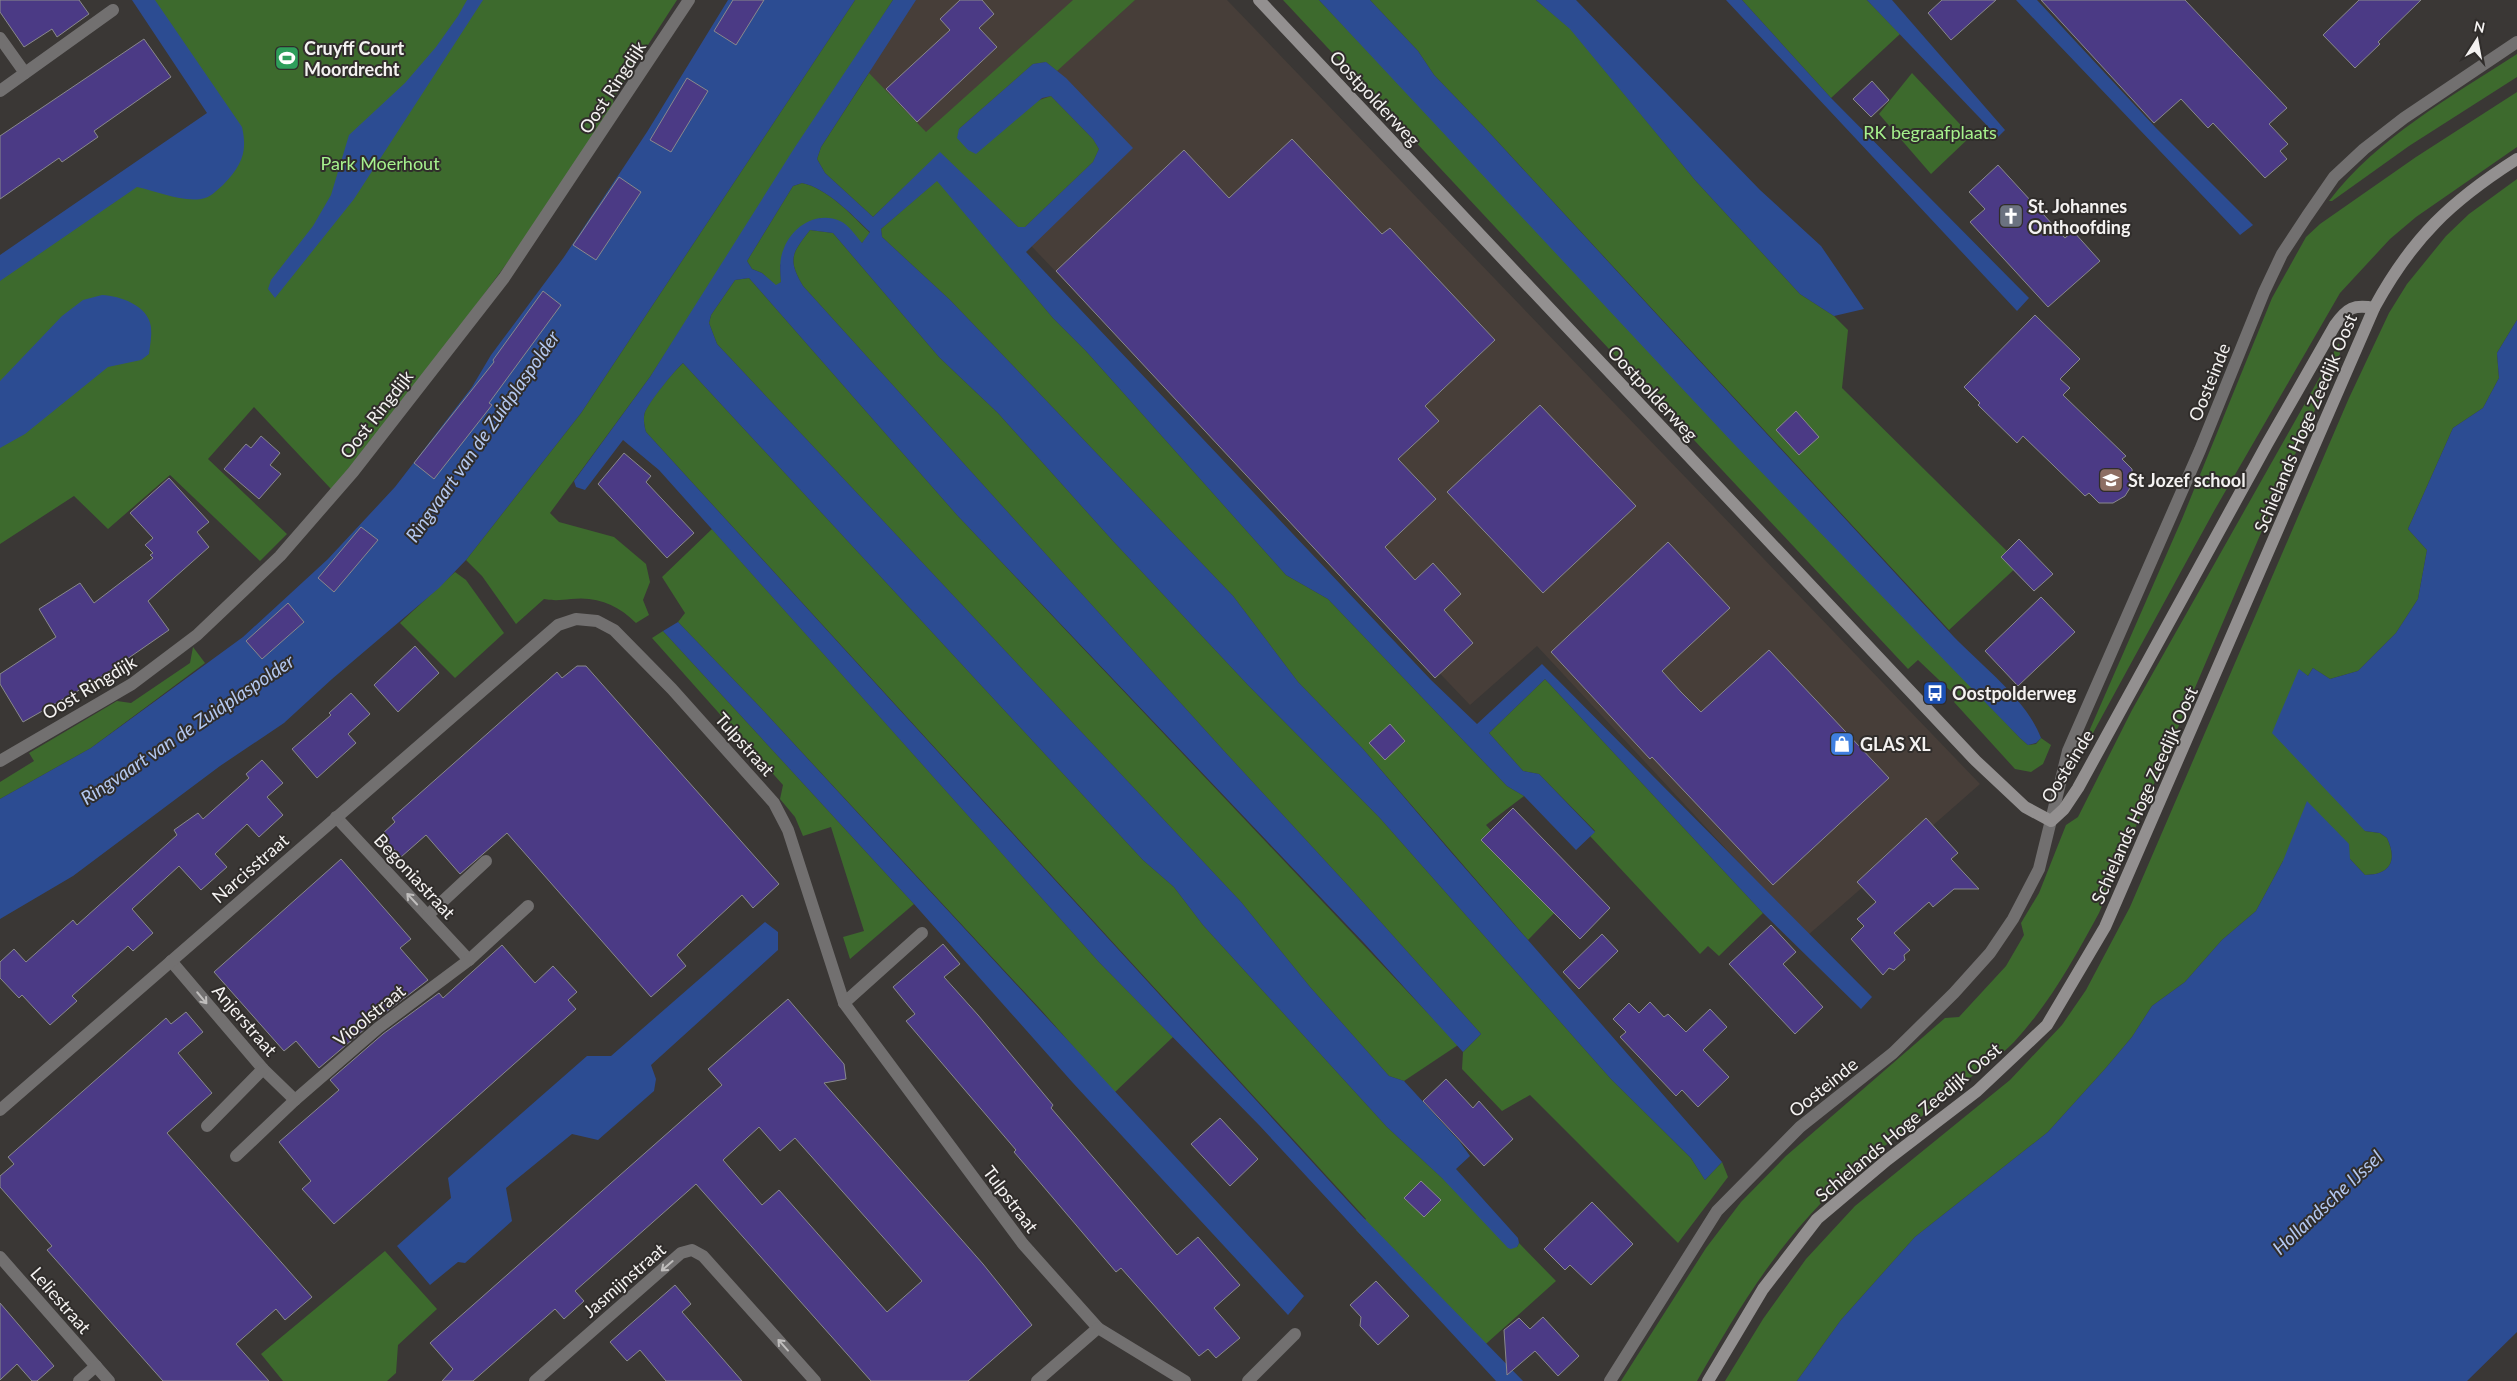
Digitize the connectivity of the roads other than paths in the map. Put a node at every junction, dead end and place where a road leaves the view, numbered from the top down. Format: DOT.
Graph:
graph roads {
  1 [pos="689,0"];
  2 [pos="1259,0"];
  3 [pos="114,10"];
  4 [pos="0,38"];
  5 [pos="2517,42"];
  6 [pos="25,73"];
  7 [pos="0,91"];
  8 [pos="2517,159"];
  9 [pos="2374,308"];
  10 [pos="525,654"];
  11 [pos="0,761"];
  12 [pos="336,817"];
  13 [pos="2051,821"];
  14 [pos="486,861"];
  15 [pos="528,906"];
  16 [pos="428,915"];
  17 [pos="922,933"];
  18 [pos="171,960"];
  19 [pos="469,960"];
  20 [pos="844,1003"];
  21 [pos="263,1069"];
  22 [pos="295,1100"];
  23 [pos="0,1110"];
  24 [pos="207,1126"];
  25 [pos="236,1156"];
  26 [pos="0,1257"];
  27 [pos="1098,1328"];
  28 [pos="1295,1334"];
  29 [pos="96,1366"];
  30 [pos="79,1381"];
  31 [pos="109,1381"];
  32 [pos="535,1381"];
  33 [pos="815,1381"];
  34 [pos="1037,1381"];
  35 [pos="1185,1381"];
  36 [pos="1248,1381"];
  37 [pos="1610,1381"];
  38 [pos="1708,1381"];
  1 -- 11 [label="street, Oost Ringdijk"];
  2 -- 13 [label="street, Oostpolderweg"];
  3 -- 6 [label="street"];
  4 -- 6 [label="street"];
  5 -- 13 [label="street, Oosteinde"];
  6 -- 7 [label="street"];
  8 -- 9 [label="street, Schielands Hoge Zeedijk Oost"];
  9 -- 13 [label="street, Oosteinde"];
  9 -- 38 [label="street, Schielands Hoge Zeedijk Oost"];
  10 -- 12 [label="street, Narcisstraat"];
  10 -- 20 [label="street, Tulpstraat"];
  16 -- 12 [label="street, Begoniastraat, one-way"];
  12 -- 18 [label="street, Narcisstraat"];
  13 -- 37 [label="street, Oosteinde"];
  14 -- 16 [label="street"];
  15 -- 19 [label="street, Vioolstraat"];
  16 -- 19 [label="street, Begoniastraat"];
  17 -- 20 [label="street"];
  18 -- 21 [label="street, Anjerstraat, one-way"];
  18 -- 23 [label="street, Narcisstraat"];
  19 -- 22 [label="street, Vioolstraat"];
  20 -- 27 [label="street, Tulpstraat"];
  21 -- 22 [label="street, Anjerstraat"];
  21 -- 24 [label="street"];
  22 -- 25 [label="street, Vioolstraat"];
  26 -- 29 [label="street, Leliestraat"];
  27 -- 34 [label="street"];
  27 -- 35 [label="street, Tulpstraat"];
  28 -- 36 [label="street"];
  29 -- 30 [label="street"];
  29 -- 31 [label="street, Leliestraat"];
  33 -- 32 [label="street, Jasmijnstraat, one-way"];
}
